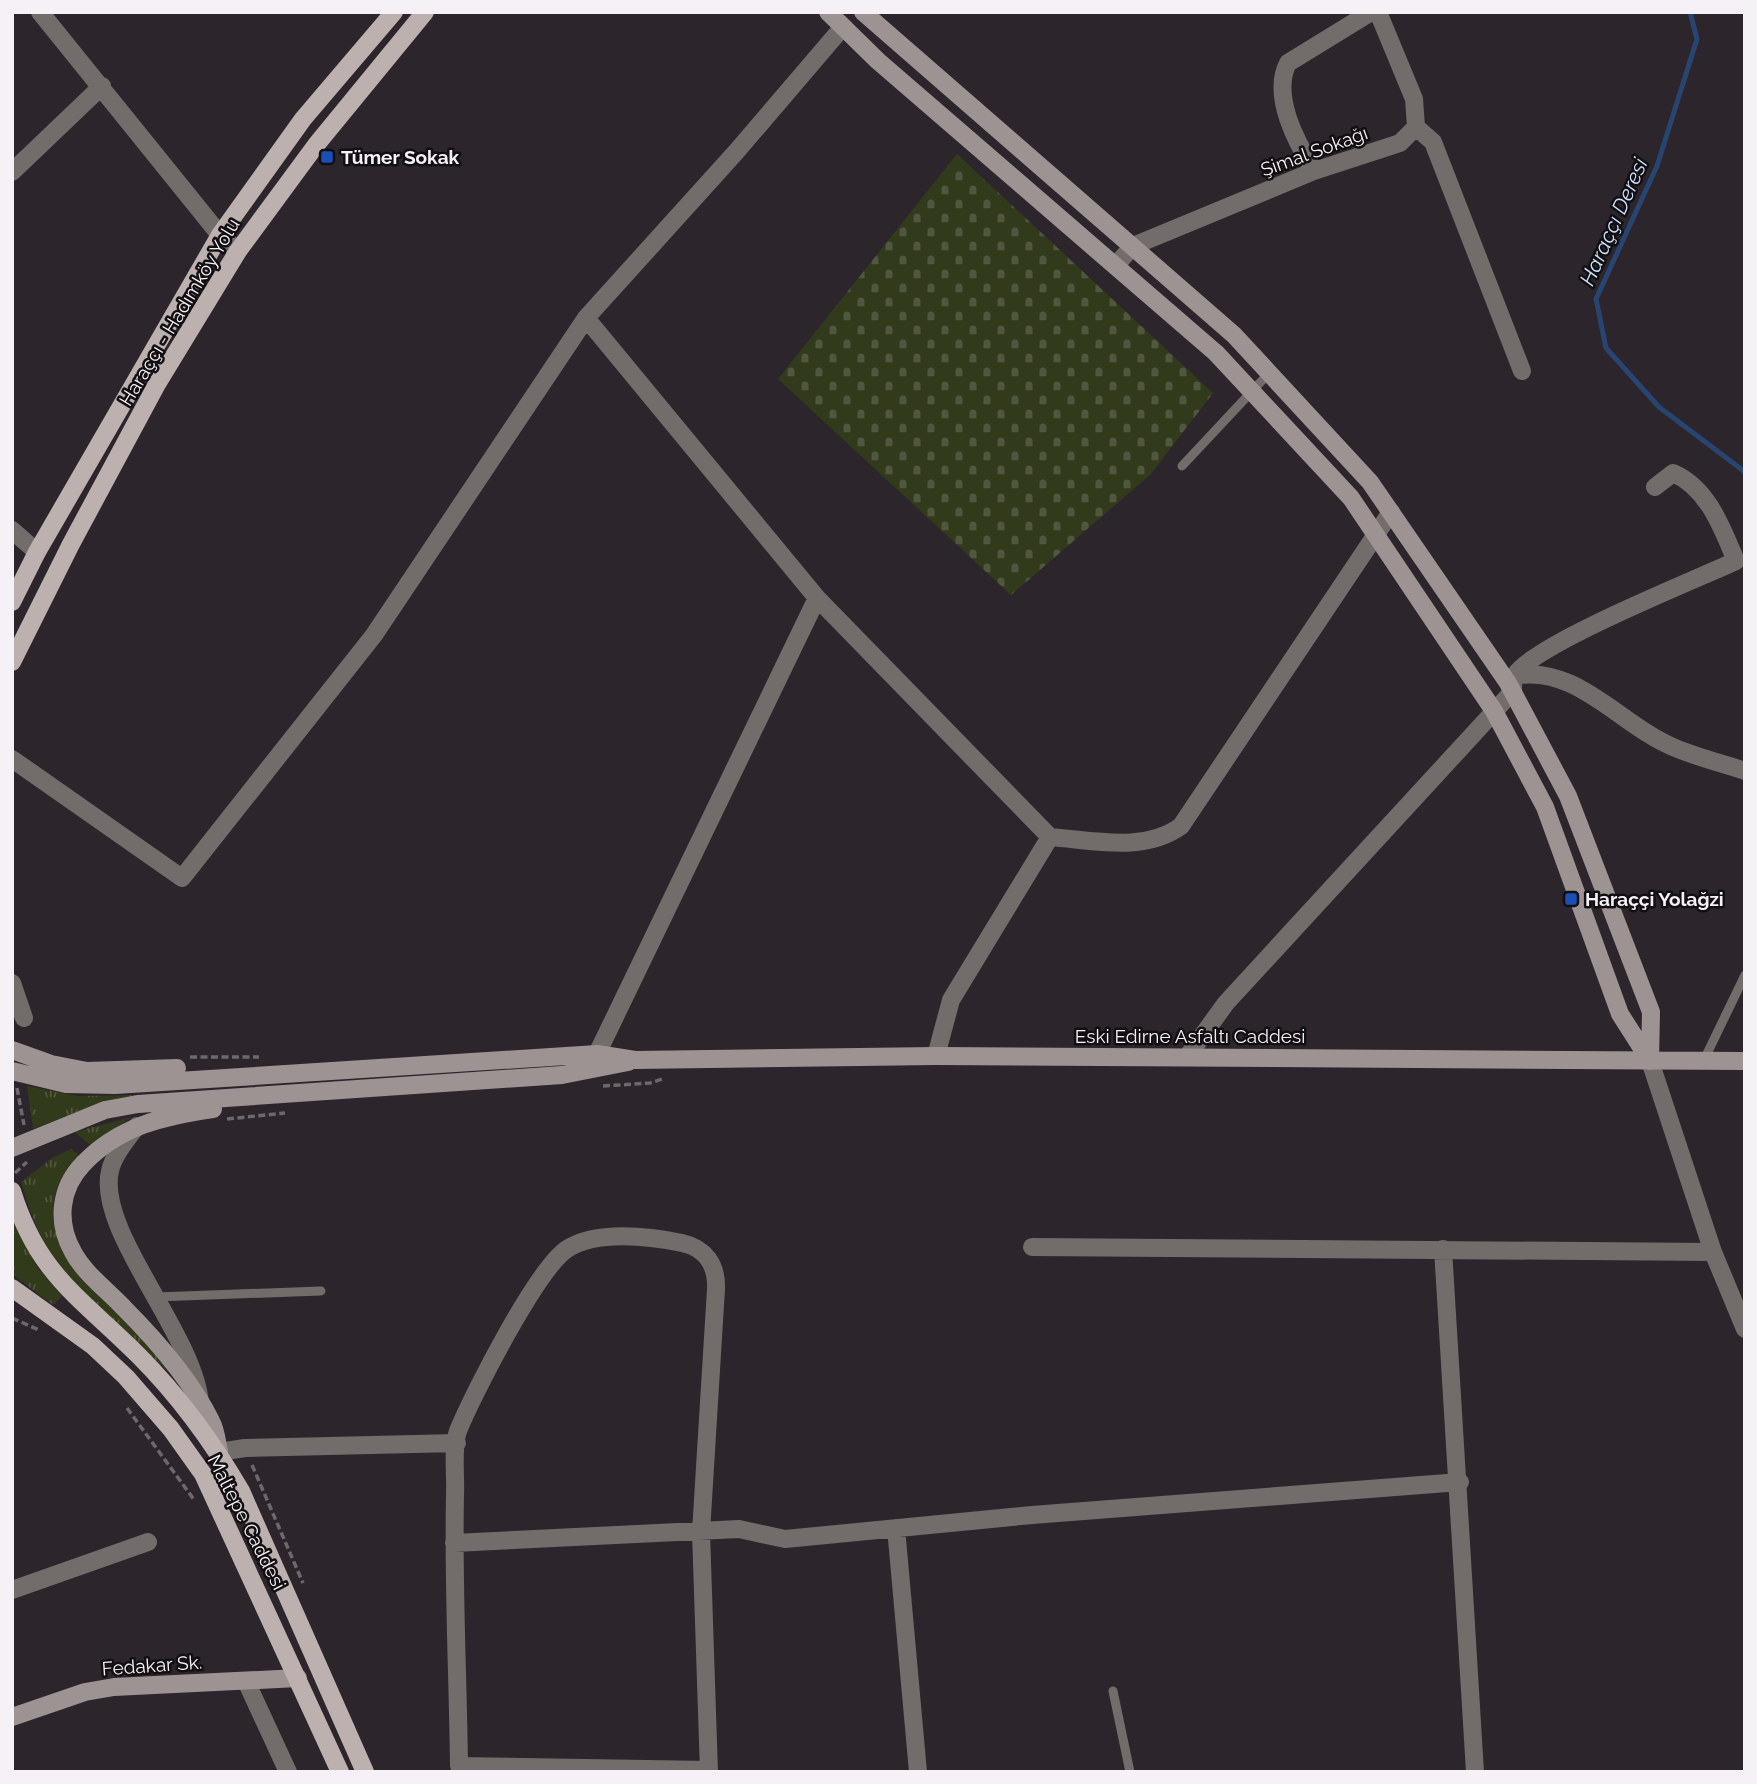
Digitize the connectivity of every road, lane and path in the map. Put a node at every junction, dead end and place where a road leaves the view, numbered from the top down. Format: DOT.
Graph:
graph roads {
  1 [pos="40,12"];
  2 [pos="394,12"];
  3 [pos="425,12"];
  4 [pos="828,12"];
  5 [pos="860,12"];
  6 [pos="1371,12"];
  7 [pos="1378,12"];
  8 [pos="842,28"];
  9 [pos="102,86"];
  10 [pos="1416,127"];
  11 [pos="1314,171"];
  12 [pos="12,172"];
  13 [pos="220,235"];
  14 [pos="1132,246"];
  15 [pos="238,251"];
  16 [pos="1116,265"];
  17 [pos="586,318"];
  18 [pos="1522,371"];
  19 [pos="1269,373"];
  20 [pos="1251,391"];
  21 [pos="1182,466"];
  22 [pos="1654,487"];
  23 [pos="1391,512"];
  24 [pos="12,530"];
  25 [pos="1376,535"];
  26 [pos="37,552"];
  27 [pos="817,598"];
  28 [pos="12,602"];
  29 [pos="12,662"];
  30 [pos="1513,684"];
  31 [pos="1494,711"];
  32 [pos="12,759"];
  33 [pos="1745,771"];
  34 [pos="1050,836"];
  35 [pos="1745,975"];
  36 [pos="12,983"];
  37 [pos="24,1018"];
  38 [pos="12,1050"];
  39 [pos="597,1054"];
  40 [pos="936,1056"];
  41 [pos="1187,1056"];
  42 [pos="635,1060"];
  43 [pos="1650,1061"];
  44 [pos="1745,1061"];
  45 [pos="1703,1062"];
  46 [pos="13,1072"];
  47 [pos="253,1075"];
  48 [pos="271,1095"];
  49 [pos="137,1126"];
  50 [pos="20,1145"];
  51 [pos="12,1191"];
  52 [pos="1032,1247"];
  53 [pos="1443,1249"];
  54 [pos="1713,1252"];
  55 [pos="12,1288"];
  56 [pos="321,1291"];
  57 [pos="12,1296"];
  58 [pos="156,1297"];
  59 [pos="32,1302"];
  60 [pos="12,1318"];
  61 [pos="1745,1329"];
  62 [pos="43,1332"];
  63 [pos="124,1403"];
  64 [pos="200,1403"];
  65 [pos="457,1443"];
  66 [pos="219,1452"];
  67 [pos="1460,1482"];
  68 [pos="200,1508"];
  69 [pos="896,1528"];
  70 [pos="701,1532"];
  71 [pos="148,1542"];
  72 [pos="454,1543"];
  73 [pos="12,1590"];
  74 [pos="298,1678"];
  75 [pos="246,1681"];
  76 [pos="1113,1691"];
  77 [pos="12,1717"];
  78 [pos="620,1770"];
  79 [pos="709,1771"];
  80 [pos="288,1772"];
  81 [pos="340,1772"];
  82 [pos="365,1772"];
  83 [pos="918,1772"];
  84 [pos="1130,1772"];
  85 [pos="1475,1772"];
  1 -- 9 [label="street"];
  2 -- 13 [label="main road, Haraççı - Hadımköy Yolu"];
  3 -- 15 [label="main road, Haraççı - Hadımköy Yolu"];
  4 -- 8 [label="main road"];
  5 -- 8 [label="main road"];
  5 -- 14 [label="main road"];
  6 -- 11 [label="street"];
  7 -- 10 [label="street"];
  8 -- 16 [label="main road"];
  8 -- 17 [label="street"];
  9 -- 12 [label="street"];
  9 -- 13 [label="street"];
  10 -- 11 [label="street, Şimal Sokağı"];
  10 -- 18 [label="street"];
  11 -- 14 [label="street, Şimal Sokağı"];
  13 -- 15 [label="street"];
  13 -- 26 [label="main road, Haraççı - Hadımköy Yolu"];
  14 -- 16 [label="street, Şimal Sokağı"];
  14 -- 19 [label="main road"];
  15 -- 29 [label="main road, Haraççı - Hadımköy Yolu"];
  16 -- 20 [label="main road"];
  17 -- 27 [label="street"];
  17 -- 32 [label="street"];
  19 -- 20 [label="lane"];
  19 -- 23 [label="main road"];
  20 -- 21 [label="lane"];
  20 -- 25 [label="main road"];
  22 -- 30 [label="street"];
  23 -- 25 [label="street"];
  23 -- 30 [label="main road"];
  24 -- 26 [label="street"];
  25 -- 31 [label="main road"];
  25 -- 34 [label="street"];
  26 -- 28 [label="main road, Haraççı - Hadımköy Yolu"];
  27 -- 34 [label="street"];
  27 -- 39 [label="street"];
  30 -- 31 [label="street"];
  30 -- 33 [label="street"];
  30 -- 43 [label="main road"];
  31 -- 41 [label="street"];
  31 -- 43 [label="main road"];
  34 -- 40 [label="street"];
  35 -- 45 [label="lane"];
  36 -- 37 [label="street"];
  38 -- 47 [label="main road"];
  39 -- 42 [label="main road"];
  39 -- 47 [label="main road"];
  40 -- 41 [label="main road, Eski Edirne Asfaltı Caddesi"];
  40 -- 42 [label="main road, Eski Edirne Asfaltı Caddesi"];
  41 -- 43 [label="main road, Eski Edirne Asfaltı Caddesi"];
  42 -- 48 [label="main road"];
  43 -- 45 [label="main road, Eski Edirne Asfaltı Caddesi"];
  43 -- 54 [label="street"];
  44 -- 45 [label="main road, Eski Edirne Asfaltı Caddesi"];
  46 -- 47 [label="main road"];
  46 -- 50 [label="path"];
  48 -- 49 [label="main road"];
  48 -- 50 [label="main road"];
  49 -- 58 [label="street"];
  49 -- 64 [label="main road"];
  51 -- 66 [label="main road, Maltepe Caddesi"];
  52 -- 53 [label="street"];
  53 -- 54 [label="street"];
  53 -- 67 [label="street"];
  54 -- 61 [label="street"];
  55 -- 59 [label="main road, Maltepe Caddesi"];
  56 -- 58 [label="lane"];
  57 -- 59 [label="main road"];
  58 -- 64 [label="street"];
  59 -- 74 [label="main road, Maltepe Caddesi"];
  60 -- 62 [label="path"];
  63 -- 68 [label="path"];
  64 -- 66 [label="main road"];
  65 -- 66 [label="street"];
  65 -- 70 [label="street"];
  65 -- 72 [label="street"];
  66 -- 82 [label="main road, Maltepe Caddesi"];
  67 -- 69 [label="street"];
  67 -- 85 [label="street"];
  69 -- 70 [label="street"];
  69 -- 83 [label="street"];
  70 -- 72 [label="street"];
  70 -- 79 [label="street"];
  71 -- 73 [label="street"];
  72 -- 78 [label="street"];
  74 -- 75 [label="main road, Fedakar Sk."];
  74 -- 81 [label="main road, Maltepe Caddesi"];
  75 -- 77 [label="main road, Fedakar Sk."];
  75 -- 80 [label="street"];
  76 -- 84 [label="lane"];
  78 -- 79 [label="street"];
}
